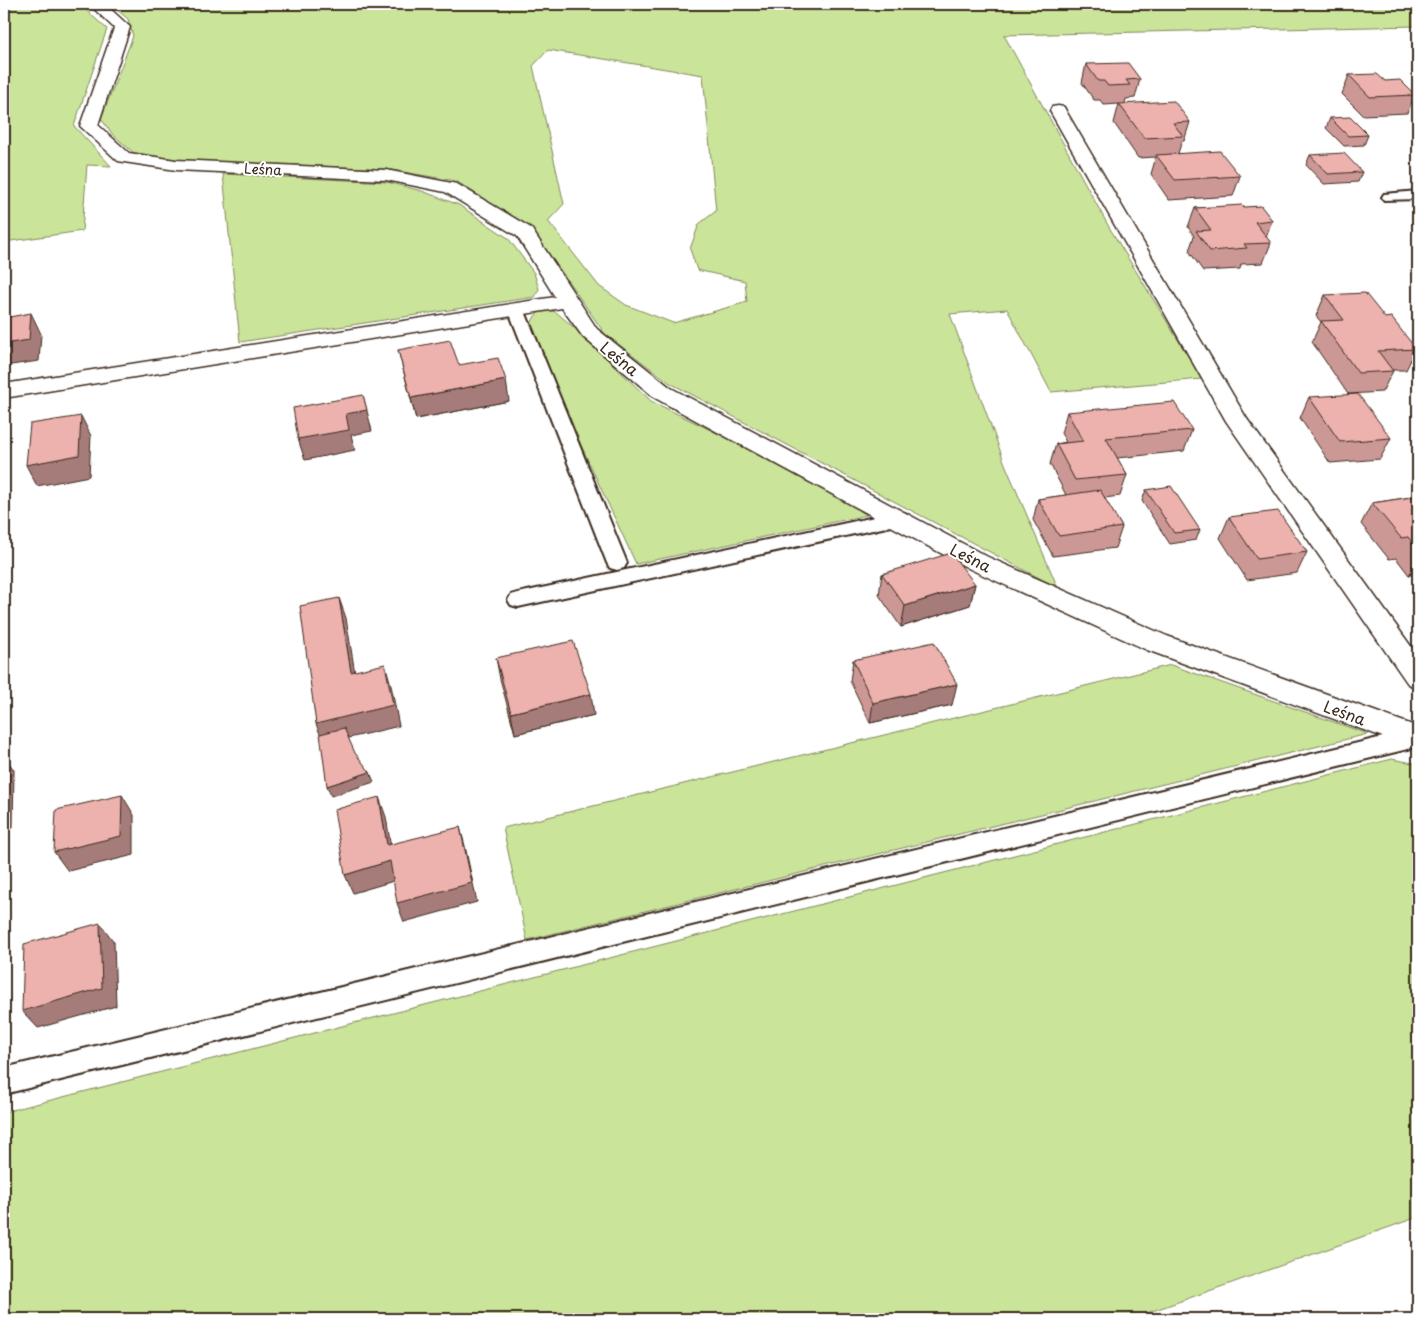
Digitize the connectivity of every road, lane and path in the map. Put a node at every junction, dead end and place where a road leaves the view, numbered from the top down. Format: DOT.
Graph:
graph roads {
  1 [pos="96,4"];
  2 [pos="1058,111"];
  3 [pos="1418,194"];
  4 [pos="1389,197"];
  5 [pos="567,301"];
  6 [pos="516,309"];
  7 [pos="4,391"];
  8 [pos="898,518"];
  9 [pos="617,563"];
  10 [pos="518,600"];
  11 [pos="1418,678"];
  12 [pos="1417,738"];
  13 [pos="4,1081"];
  1 -- 5 [label="street, Leśna"];
  2 -- 11 [label="street"];
  3 -- 4 [label="lane"];
  5 -- 6 [label="street"];
  5 -- 8 [label="street, Leśna"];
  6 -- 7 [label="street"];
  6 -- 9 [label="lane"];
  8 -- 10 [label="lane"];
  8 -- 12 [label="street, Leśna"];
  12 -- 13 [label="lane"];
}
